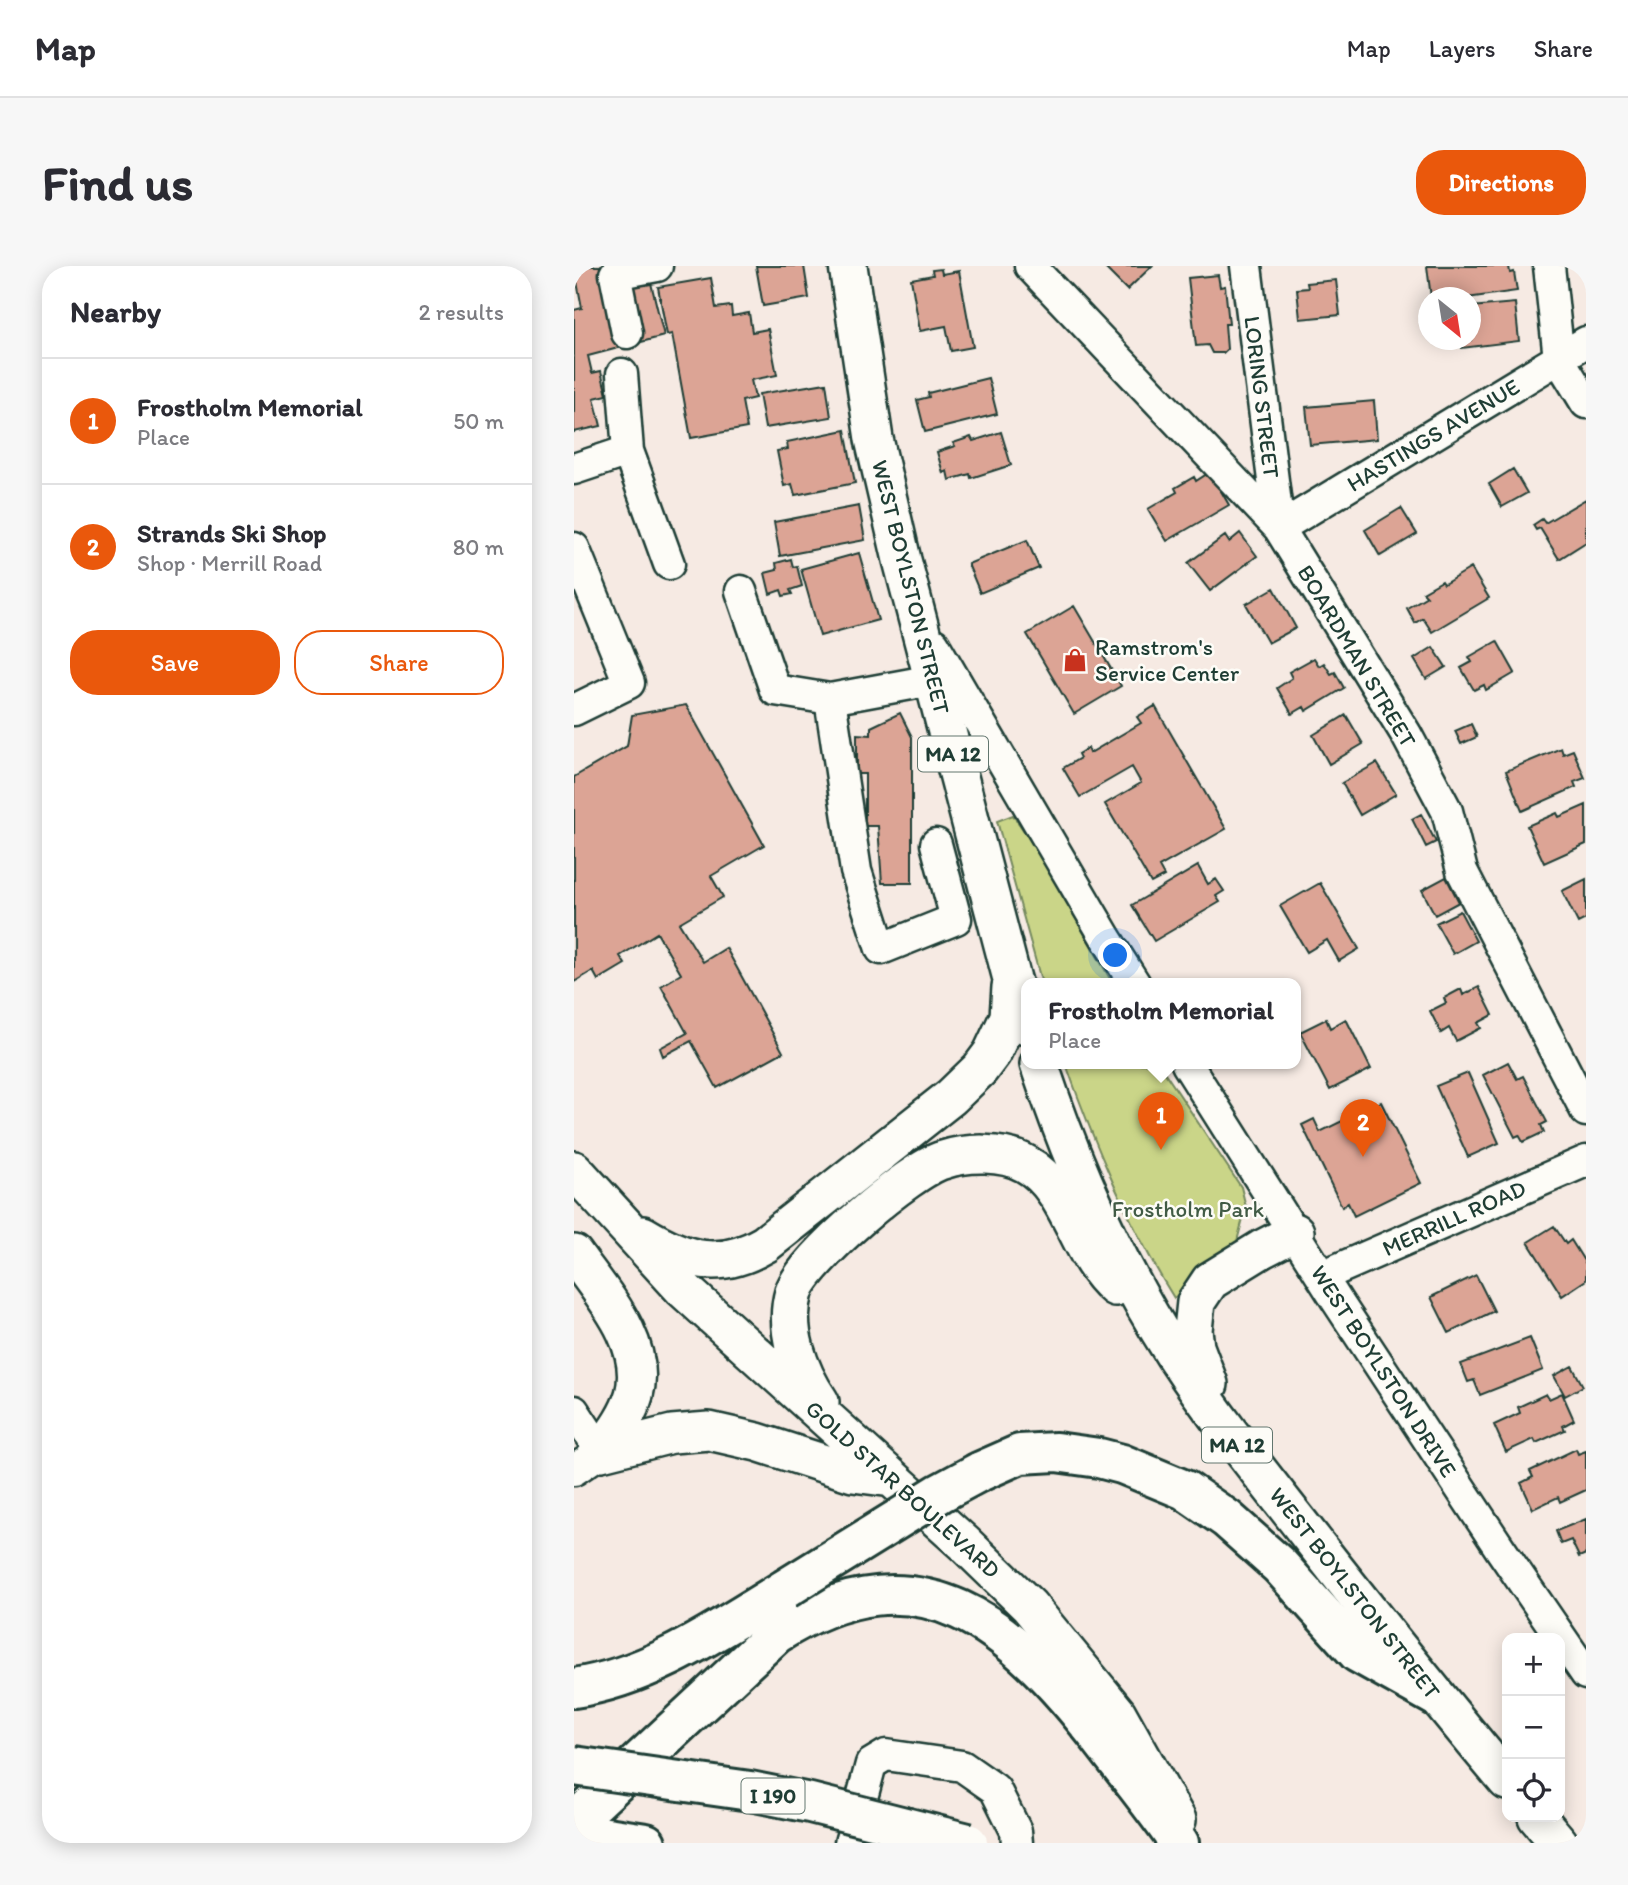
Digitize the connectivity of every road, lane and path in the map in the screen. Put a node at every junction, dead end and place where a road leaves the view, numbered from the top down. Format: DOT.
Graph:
graph roads {
  1 [pos="657,266"];
  2 [pos="848,266"];
  3 [pos="1030,266"];
  4 [pos="1246,266"];
  5 [pos="1549,266"];
  6 [pos="614,270"];
  7 [pos="627,333"];
  8 [pos="1586,342"];
  9 [pos="1559,359"];
  10 [pos="622,374"];
  11 [pos="1586,403"];
  12 [pos="628,451"];
  13 [pos="574,469"];
  14 [pos="1279,528"];
  15 [pos="574,548"];
  16 [pos="668,564"];
  17 [pos="740,591"];
  18 [pos="915,611"];
  19 [pos="933,680"];
  20 [pos="830,699"];
  21 [pos="574,710"];
  22 [pos="936,844"];
  23 [pos="1131,978"];
  24 [pos="1012,979"];
  25 [pos="1021,1009"];
  26 [pos="1041,1069"];
  27 [pos="1190,1069"];
  28 [pos="1586,1111"];
  29 [pos="1586,1161"];
  30 [pos="574,1170"];
  31 [pos="618,1220"];
  32 [pos="1294,1232"];
  33 [pos="574,1254"];
  34 [pos="1322,1276"];
  35 [pos="1154,1320"];
  36 [pos="574,1411"];
  37 [pos="840,1432"];
  38 [pos="1229,1434"];
  39 [pos="588,1461"];
  40 [pos="892,1478"];
  41 [pos="1583,1662"];
  42 [pos="574,1688"];
  43 [pos="1435,1696"];
  44 [pos="574,1766"];
  45 [pos="1502,1775"];
  46 [pos="574,1822"];
  47 [pos="1541,1822"];
  48 [pos="574,1832"];
  49 [pos="646,1843"];
  50 [pos="850,1843"];
  51 [pos="968,1843"];
  52 [pos="1017,1843"];
  53 [pos="1179,1843"];
  54 [pos="1188,1843"];
  55 [pos="1559,1843"];
  1 -- 6 [label="street"];
  2 -- 18 [label="main road, WEST BOYLSTON STREET / MA 12"];
  3 -- 14 [label="street, BOARDMAN STREET"];
  4 -- 14 [label="street, LORING STREET"];
  5 -- 9 [label="street"];
  6 -- 7 [label="street"];
  8 -- 9 [label="street, HASTINGS AVENUE"];
  9 -- 11 [label="street"];
  9 -- 14 [label="street, HASTINGS AVENUE"];
  10 -- 12 [label="street"];
  12 -- 13 [label="street"];
  12 -- 16 [label="street"];
  14 -- 28 [label="street, BOARDMAN STREET"];
  15 -- 21 [label="street"];
  17 -- 20 [label="street"];
  18 -- 19 [label="main road, WEST BOYLSTON STREET / MA 12"];
  18 -- 23 [label="street"];
  19 -- 20 [label="street"];
  19 -- 24 [label="main road, WEST BOYLSTON STREET / MA 12"];
  20 -- 22 [label="street"];
  24 -- 25 [label="main road, WEST BOYLSTON STREET / MA 12"];
  24 -- 31 [label="main road"];
  26 -- 35 [label="main road, WEST BOYLSTON STREET / MA 12"];
  27 -- 32 [label="street, WEST BOYLSTON DRIVE"];
  29 -- 34 [label="street, MERRILL ROAD"];
  30 -- 31 [label="main road, GOLD STAR BOULEVARD"];
  31 -- 37 [label="main road, GOLD STAR BOULEVARD"];
  32 -- 34 [label="street, WEST BOYLSTON DRIVE"];
  32 -- 38 [label="main road"];
  33 -- 39 [label="main road"];
  34 -- 41 [label="street, WEST BOYLSTON DRIVE"];
  35 -- 37 [label="main road"];
  35 -- 38 [label="main road, WEST BOYLSTON STREET / MA 12"];
  36 -- 39 [label="street"];
  37 -- 40 [label="main road, GOLD STAR BOULEVARD"];
  38 -- 43 [label="main road, WEST BOYLSTON STREET / MA 12"];
  39 -- 40 [label="main road"];
  40 -- 54 [label="main road, GOLD STAR BOULEVARD"];
  42 -- 43 [label="highway, bridge"];
  43 -- 45 [label="main road, WEST BOYLSTON STREET / MA 12"];
  44 -- 51 [label="highway, I 190, bridge"];
  46 -- 53 [label="highway"];
  47 -- 55 [label="main road"];
  48 -- 49 [label="highway"];
  50 -- 52 [label="street"];
}
